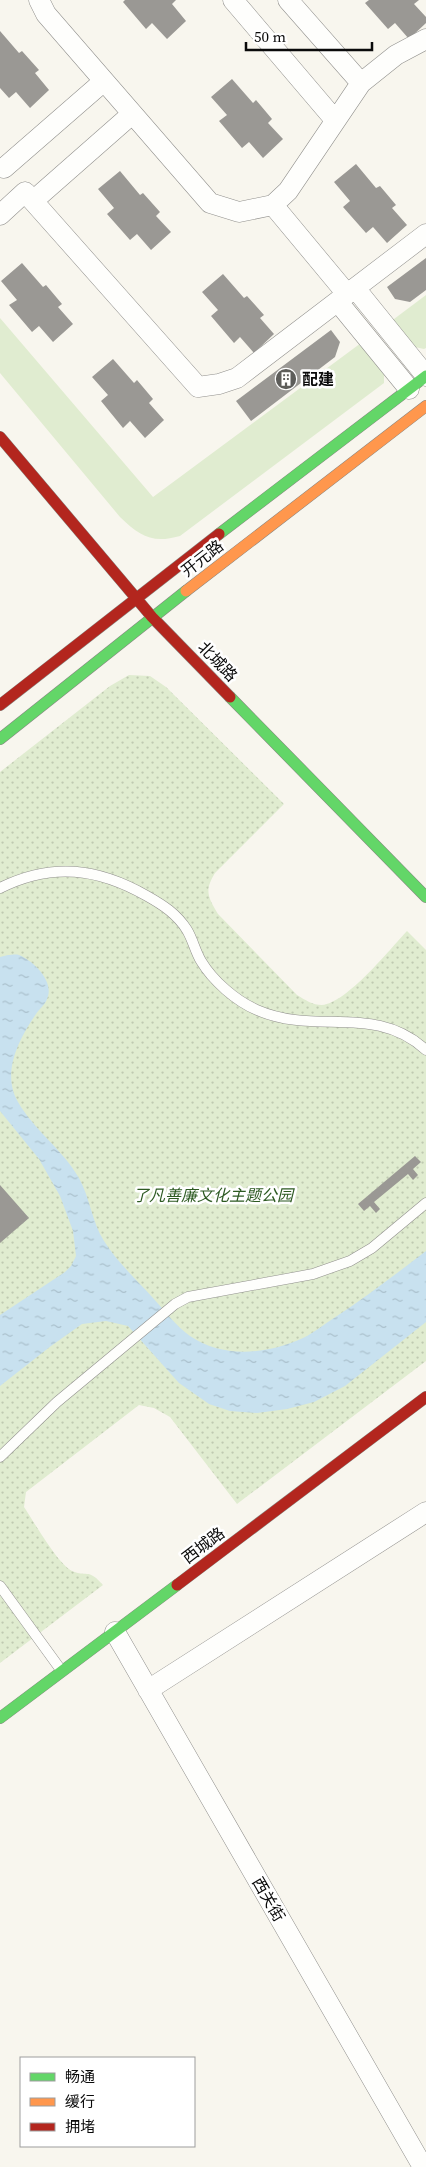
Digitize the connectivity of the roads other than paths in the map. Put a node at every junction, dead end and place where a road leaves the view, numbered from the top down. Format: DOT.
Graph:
graph roads {
  1 [pos="39,0"];
  2 [pos="233,0"];
  3 [pos="288,0"];
  4 [pos="426,39"];
  5 [pos="104,81"];
  6 [pos="361,83"];
  7 [pos="132,114"];
  8 [pos="335,120"];
  9 [pos="4,173"];
  10 [pos="29,197"];
  11 [pos="273,205"];
  12 [pos="0,215"];
  13 [pos="426,234"];
  14 [pos="347,295"];
  15 [pos="426,376"];
  16 [pos="409,389"];
  17 [pos="426,406"];
  18 [pos="0,437"];
  19 [pos="136,598"];
  20 [pos="152,617"];
  21 [pos="0,705"];
  22 [pos="0,739"];
  23 [pos="0,888"];
  24 [pos="426,897"];
  25 [pos="426,1050"];
  26 [pos="426,1203"];
  27 [pos="426,1397"];
  28 [pos="0,1457"];
  29 [pos="426,1512"];
  30 [pos="0,1586"];
  31 [pos="115,1632"];
  32 [pos="62,1671"];
  33 [pos="148,1690"];
  34 [pos="0,1718"];
  35 [pos="423,2167"];
  1 -- 5 [label="street"];
  2 -- 8 [label="street"];
  3 -- 6 [label="street"];
  4 -- 6 [label="street"];
  5 -- 7 [label="street"];
  5 -- 9 [label="street"];
  6 -- 8 [label="street"];
  7 -- 10 [label="street"];
  7 -- 11 [label="street"];
  8 -- 11 [label="street"];
  9 -- 10 [label="street"];
  10 -- 12 [label="street"];
  10 -- 14 [label="street"];
  11 -- 14 [label="street"];
  13 -- 14 [label="street"];
  14 -- 15 [label="street"];
  14 -- 16 [label="street"];
  15 -- 16 [label="street, 开元路"];
  16 -- 19 [label="street, 开元路"];
  17 -- 20 [label="street, 开元路"];
  18 -- 19 [label="street, 北城路"];
  19 -- 20 [label="street, 北城路"];
  19 -- 21 [label="street, 开元路"];
  20 -- 22 [label="street, 开元路"];
  20 -- 24 [label="street, 北城路"];
  23 -- 25 [label="lane"];
  26 -- 28 [label="lane"];
  27 -- 31 [label="street, 西城路"];
  29 -- 33 [label="street"];
  30 -- 32 [label="lane"];
  31 -- 32 [label="street, 西城路"];
  31 -- 33 [label="street, 西关街"];
  32 -- 34 [label="street, 西城路"];
  33 -- 35 [label="street, 西关街"];
}
